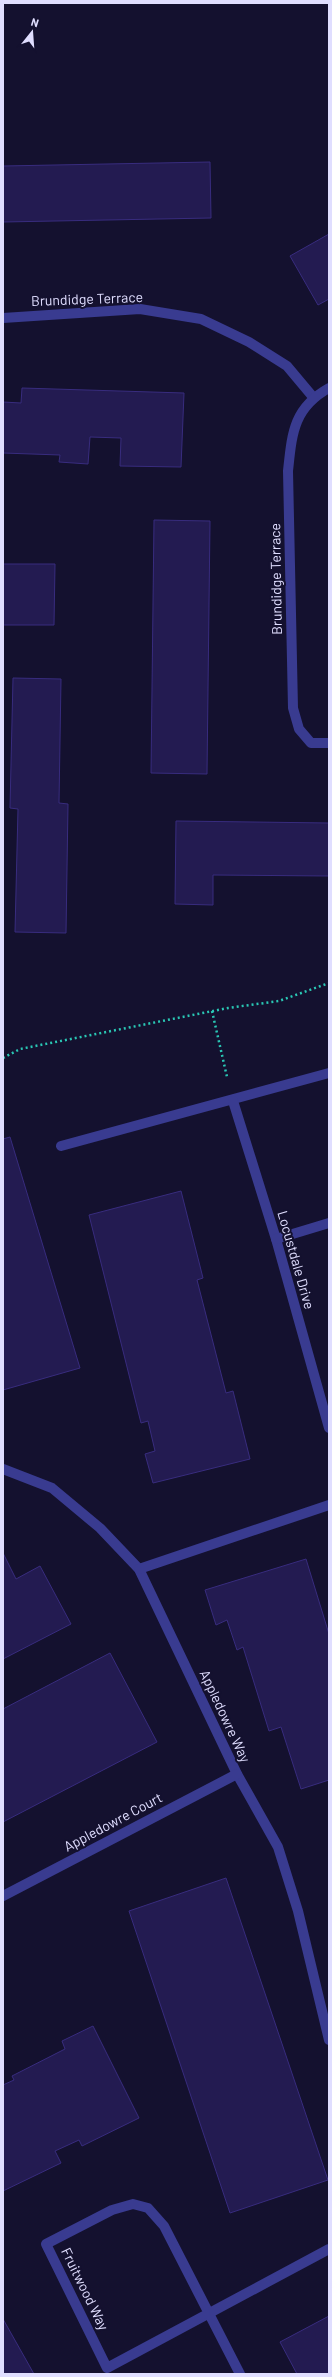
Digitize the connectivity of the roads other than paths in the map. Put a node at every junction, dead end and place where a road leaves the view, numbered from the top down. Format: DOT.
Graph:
graph roads {
  1 [pos="3,318"];
  2 [pos="329,388"];
  3 [pos="313,397"];
  4 [pos="329,743"];
  5 [pos="329,1073"];
  6 [pos="233,1101"];
  7 [pos="61,1146"];
  8 [pos="329,1223"];
  9 [pos="276,1239"];
  10 [pos="329,1428"];
  11 [pos="3,1469"];
  12 [pos="329,1505"];
  13 [pos="140,1569"];
  14 [pos="237,1774"];
  15 [pos="3,1896"];
  16 [pos="329,2040"];
  17 [pos="329,2249"];
  18 [pos="208,2313"];
  19 [pos="240,2374"];
  1 -- 3 [label="street, Brundidge Terrace"];
  2 -- 3 [label="street, Brundidge Terrace"];
  3 -- 4 [label="street, Brundidge Terrace"];
  5 -- 6 [label="street"];
  6 -- 7 [label="street"];
  6 -- 9 [label="street, Locustdale Drive"];
  8 -- 9 [label="street"];
  9 -- 10 [label="street, Locustdale Drive"];
  11 -- 13 [label="street, Appledowre Way"];
  12 -- 13 [label="street"];
  13 -- 14 [label="street, Appledowre Way"];
  14 -- 15 [label="street, Appledowre Court"];
  14 -- 16 [label="street, Appledowre Way"];
  17 -- 18 [label="street, Fruitwood Way"];
  18 -- 18 [label="street, Fruitwood Way"];
  18 -- 19 [label="street, Fruitwood Way"];
}
